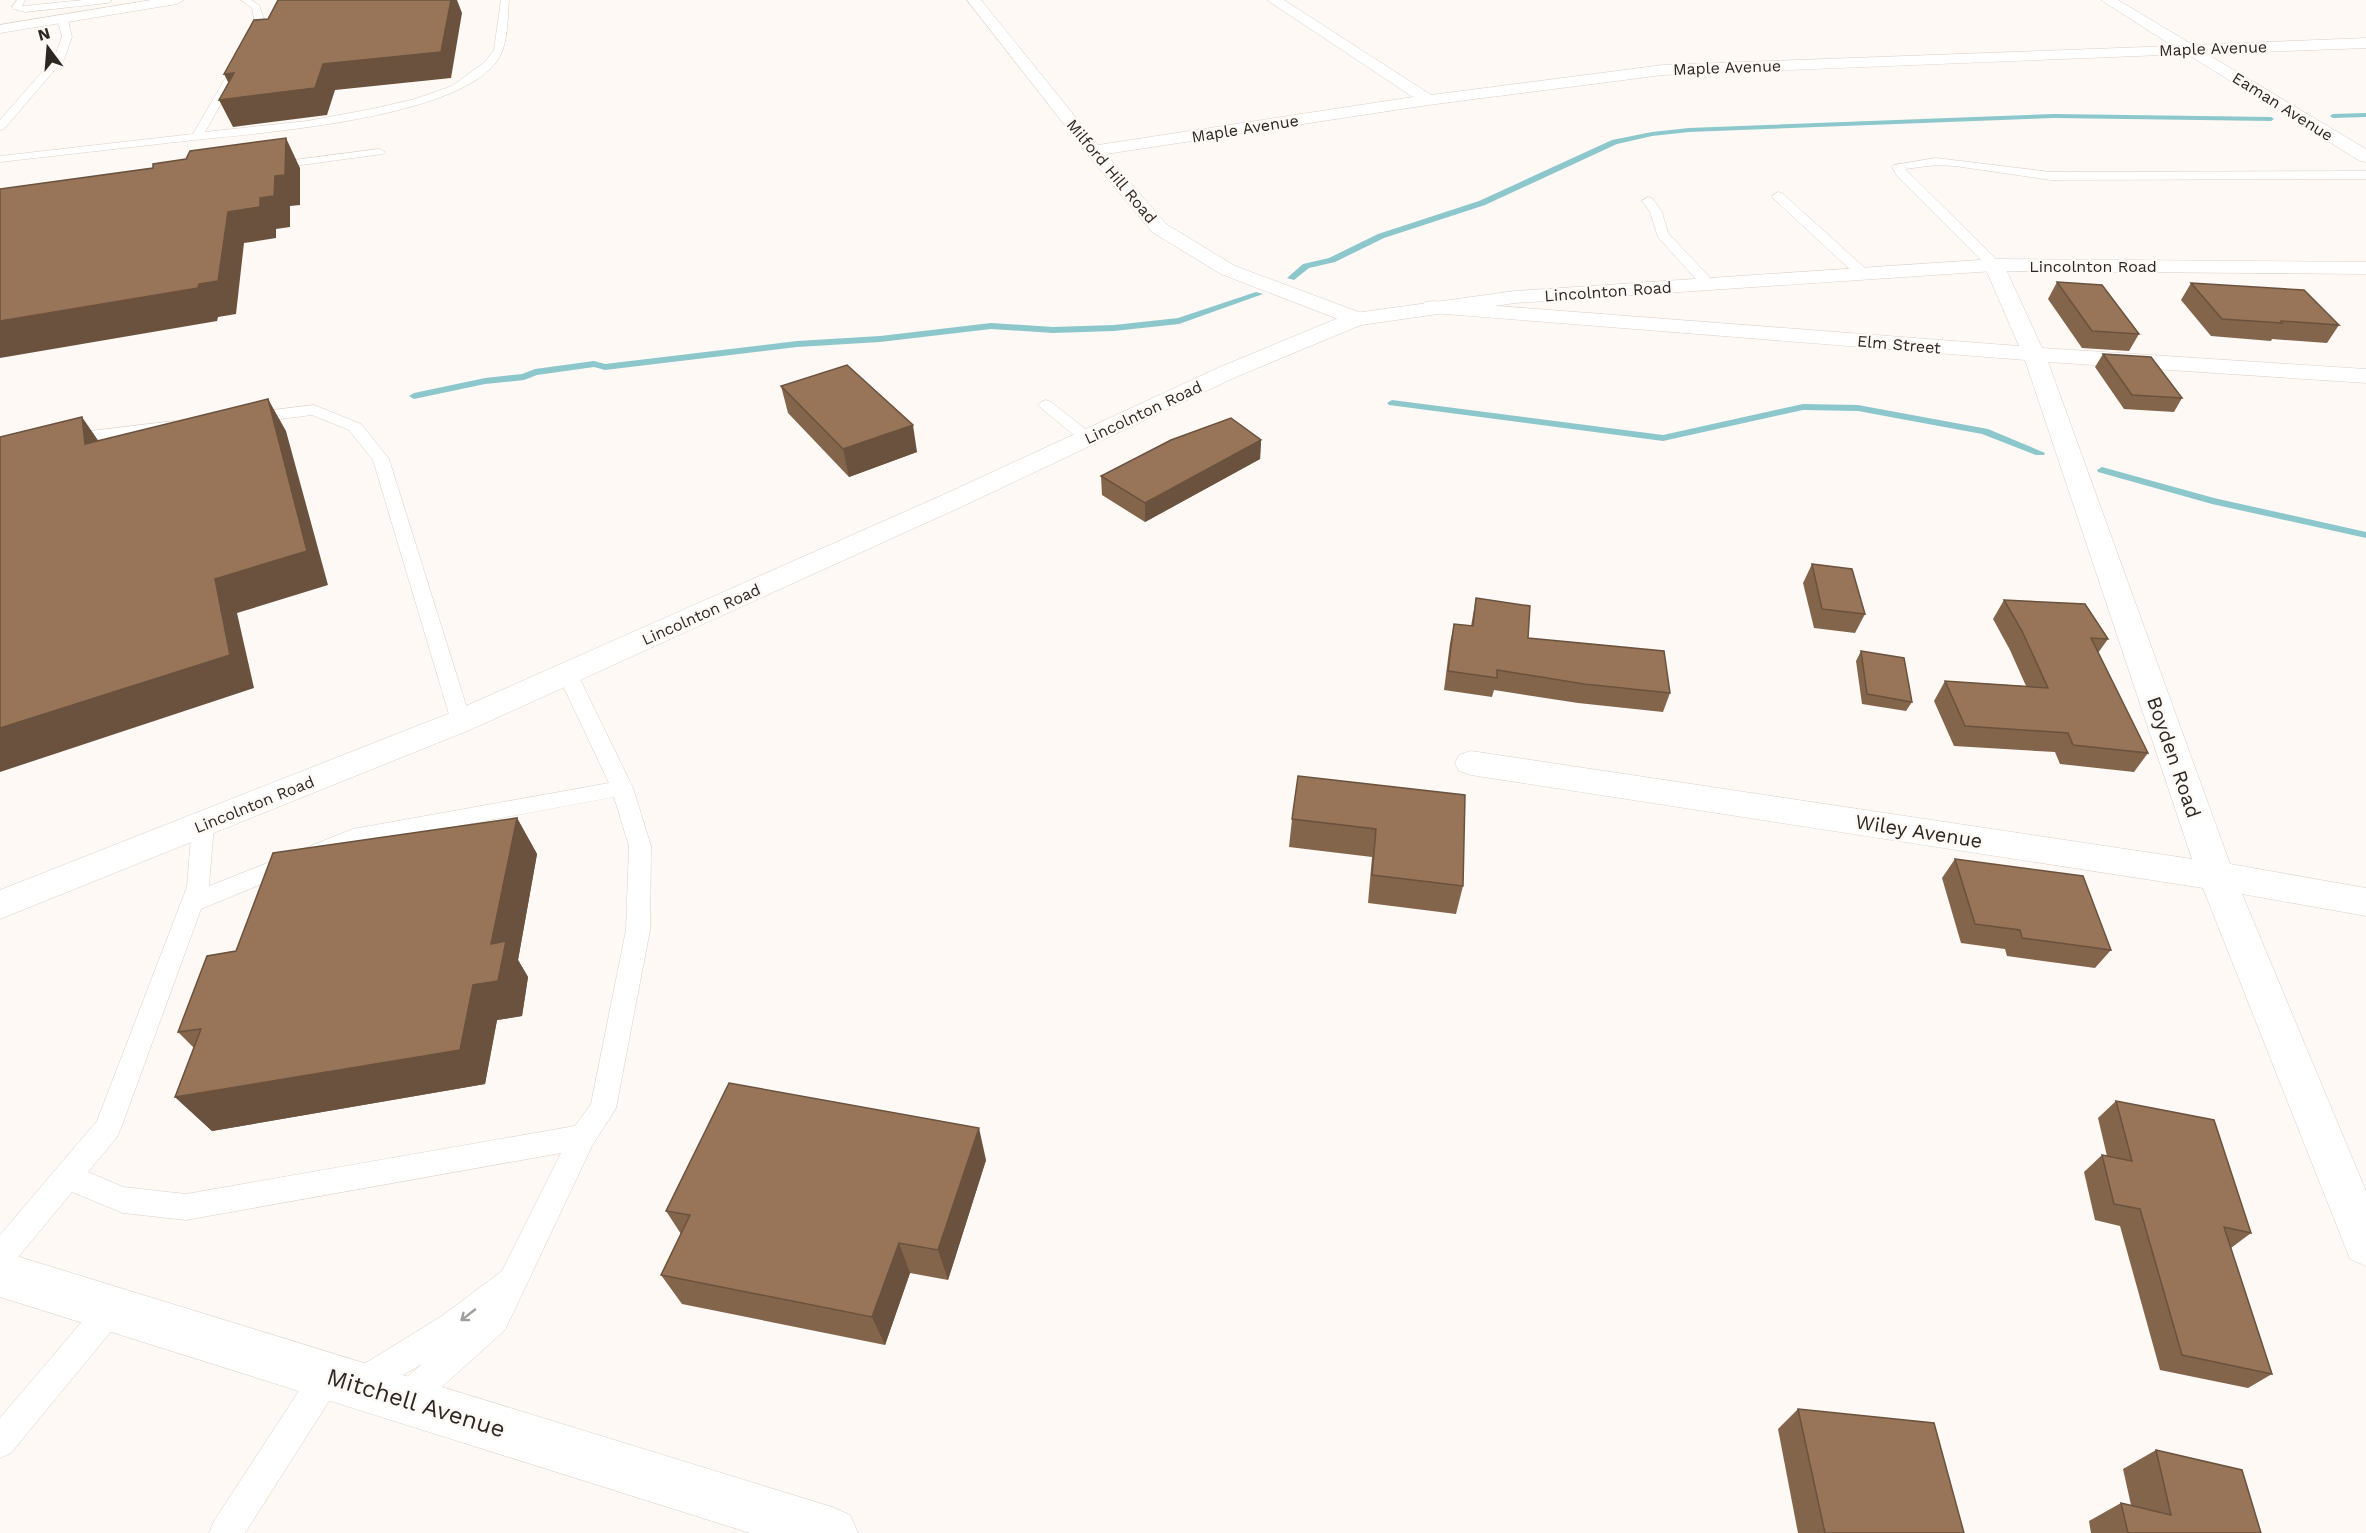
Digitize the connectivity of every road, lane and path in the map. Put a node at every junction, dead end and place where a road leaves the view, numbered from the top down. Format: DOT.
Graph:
graph roads {
  1 [pos="21,0"];
  2 [pos="108,0"];
  3 [pos="177,0"];
  4 [pos="245,0"];
  5 [pos="506,0"];
  6 [pos="974,0"];
  7 [pos="1274,0"];
  8 [pos="2108,0"];
  9 [pos="63,20"];
  10 [pos="0,29"];
  11 [pos="2366,43"];
  12 [pos="2192,49"];
  13 [pos="1428,100"];
  14 [pos="13,114"];
  15 [pos="0,115"];
  16 [pos="0,127"];
  17 [pos="197,137"];
  18 [pos="1094,151"];
  19 [pos="378,152"];
  20 [pos="2366,157"];
  21 [pos="0,159"];
  22 [pos="262,168"];
  23 [pos="2366,176"];
  24 [pos="1778,196"];
  25 [pos="1648,201"];
  26 [pos="1994,265"];
  27 [pos="2366,268"];
  28 [pos="1862,273"];
  29 [pos="1708,284"];
  30 [pos="1433,307"];
  31 [pos="1356,319"];
  32 [pos="2034,354"];
  33 [pos="2366,376"];
  34 [pos="1047,405"];
  35 [pos="233,419"];
  36 [pos="186,424"];
  37 [pos="1087,438"];
  38 [pos="46,442"];
  39 [pos="567,673"];
  40 [pos="461,721"];
  41 [pos="1471,763"];
  42 [pos="622,788"];
  43 [pos="203,824"];
  44 [pos="2216,876"];
  45 [pos="2366,902"];
  46 [pos="192,903"];
  47 [pos="0,905"];
  48 [pos="583,1137"];
  49 [pos="67,1177"];
  50 [pos="2366,1244"];
  51 [pos="0,1257"];
  52 [pos="0,1274"];
  53 [pos="514,1279"];
  54 [pos="112,1308"];
  55 [pos="343,1380"];
  56 [pos="404,1400"];
  57 [pos="0,1442"];
  58 [pos="226,1533"];
  59 [pos="832,1533"];
  1 -- 2 [label="lane"];
  3 -- 9 [label="street"];
  4 -- 17 [label="lane"];
  5 -- 17 [label="lane"];
  6 -- 18 [label="street, Milford Hill Road"];
  7 -- 13 [label="street"];
  8 -- 12 [label="street, Eaman Avenue"];
  9 -- 10 [label="street"];
  9 -- 14 [label="lane"];
  11 -- 12 [label="street, Maple Avenue"];
  12 -- 13 [label="street, Maple Avenue"];
  12 -- 20 [label="street, Eaman Avenue"];
  13 -- 18 [label="street, Maple Avenue"];
  14 -- 15 [label="lane"];
  14 -- 16 [label="lane"];
  17 -- 21 [label="lane"];
  18 -- 31 [label="street, Milford Hill Road"];
  19 -- 22 [label="lane"];
  23 -- 26 [label="lane"];
  24 -- 28 [label="lane"];
  25 -- 29 [label="lane"];
  26 -- 27 [label="street, Lincolnton Road"];
  26 -- 28 [label="street, Lincolnton Road"];
  26 -- 32 [label="street, Boyden Road"];
  28 -- 29 [label="street, Lincolnton Road"];
  29 -- 30 [label="street, Lincolnton Road"];
  30 -- 31 [label="street, Lincolnton Road"];
  30 -- 32 [label="street, Elm Street"];
  31 -- 37 [label="street, Lincolnton Road"];
  32 -- 33 [label="street, Elm Street"];
  32 -- 44 [label="street, Boyden Road"];
  34 -- 37 [label="lane"];
  35 -- 40 [label="lane"];
  36 -- 38 [label="lane"];
  37 -- 39 [label="street, Lincolnton Road"];
  39 -- 40 [label="street, Lincolnton Road"];
  39 -- 42 [label="lane"];
  40 -- 43 [label="street, Lincolnton Road"];
  41 -- 44 [label="street, Wiley Avenue"];
  42 -- 46 [label="lane"];
  42 -- 48 [label="lane"];
  43 -- 46 [label="lane"];
  43 -- 47 [label="street, Lincolnton Road"];
  44 -- 45 [label="street, Wiley Avenue"];
  44 -- 50 [label="street, Boyden Road"];
  46 -- 49 [label="lane"];
  48 -- 49 [label="lane"];
  48 -- 53 [label="lane"];
  49 -- 51 [label="lane"];
  52 -- 54 [label="street, Mitchell Avenue"];
  53 -- 55 [label="lane, one-way"];
  53 -- 56 [label="lane"];
  54 -- 55 [label="street, Mitchell Avenue"];
  54 -- 57 [label="lane"];
  55 -- 56 [label="street, Mitchell Avenue"];
  55 -- 58 [label="lane"];
  56 -- 59 [label="street, Mitchell Avenue"];
}
